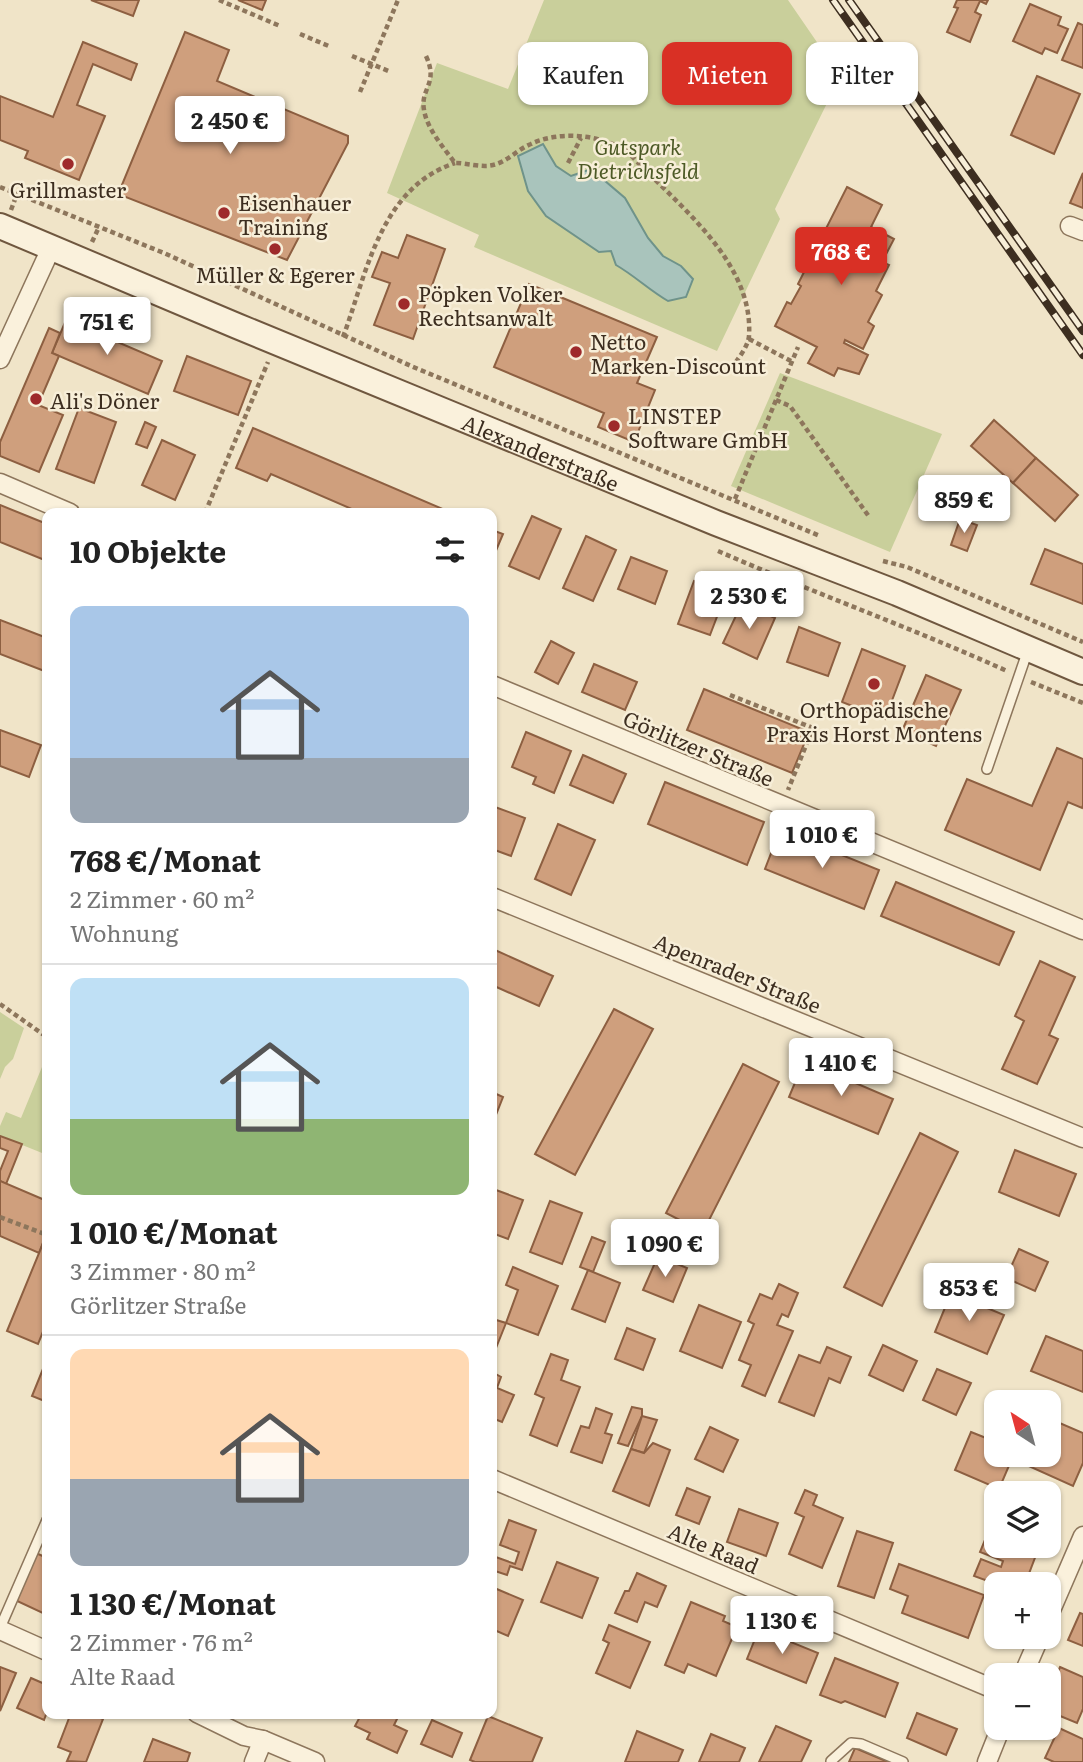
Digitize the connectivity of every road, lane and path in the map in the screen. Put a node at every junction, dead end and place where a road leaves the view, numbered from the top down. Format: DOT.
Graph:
graph roads {
  1 [pos="219,0"];
  2 [pos="398,0"];
  3 [pos="280,26"];
  4 [pos="300,34"];
  5 [pos="331,47"];
  6 [pos="352,56"];
  7 [pos="426,57"];
  8 [pos="372,64"];
  9 [pos="391,72"];
  10 [pos="359,92"];
  11 [pos="581,138"];
  12 [pos="455,163"];
  13 [pos="568,163"];
  14 [pos="0,187"];
  15 [pos="0,226"];
  16 [pos="52,246"];
  17 [pos="343,335"];
  18 [pos="749,339"];
  19 [pos="275,341"];
  20 [pos="798,347"];
  21 [pos="0,359"];
  22 [pos="791,361"];
  23 [pos="331,363"];
  24 [pos="727,374"];
  25 [pos="776,400"];
  26 [pos="0,483"];
  27 [pos="735,499"];
  28 [pos="58,508"];
  29 [pos="207,508"];
  30 [pos="870,517"];
  31 [pos="724,526"];
  32 [pos="831,541"];
  33 [pos="871,558"];
  34 [pos="1083,642"];
  35 [pos="1029,649"];
  36 [pos="1083,672"];
  37 [pos="497,687"];
  38 [pos="730,695"];
  39 [pos="988,769"];
  40 [pos="782,807"];
  41 [pos="497,899"];
  42 [pos="1083,930"];
  43 [pos="0,1004"];
  44 [pos="42,1034"];
  45 [pos="1083,1138"];
  46 [pos="0,1217"];
  47 [pos="42,1233"];
  48 [pos="497,1481"];
  49 [pos="42,1532"];
  50 [pos="1083,1536"];
  51 [pos="1061,1587"];
  52 [pos="0,1629"];
  53 [pos="42,1649"];
  54 [pos="984,1685"];
  55 [pos="209,1719"];
  56 [pos="264,1740"];
  57 [pos="996,1740"];
  58 [pos="831,1761"];
  59 [pos="254,1762"];
  60 [pos="315,1762"];
  61 [pos="903,1762"];
  62 [pos="987,1762"];
  1 -- 3 [label="path"];
  2 -- 8 [label="path"];
  4 -- 5 [label="path"];
  6 -- 8 [label="path"];
  7 -- 12 [label="path"];
  8 -- 9 [label="path"];
  8 -- 10 [label="path"];
  11 -- 12 [label="path"];
  11 -- 13 [label="path"];
  11 -- 18 [label="path"];
  12 -- 17 [label="path"];
  14 -- 17 [label="path"];
  15 -- 16 [label="main road, Alexanderstraße"];
  16 -- 19 [label="main road, Alexanderstraße"];
  16 -- 21 [label="street"];
  17 -- 23 [label="path"];
  17 -- 27 [label="path"];
  18 -- 22 [label="path"];
  18 -- 24 [label="path"];
  19 -- 23 [label="main road, Alexanderstraße"];
  19 -- 29 [label="path"];
  20 -- 22 [label="path"];
  22 -- 25 [label="path"];
  23 -- 31 [label="main road, Alexanderstraße"];
  25 -- 27 [label="path"];
  25 -- 30 [label="path"];
  26 -- 28 [label="street"];
  27 -- 31 [label="path"];
  27 -- 32 [label="path"];
  31 -- 35 [label="main road, Alexanderstraße"];
  33 -- 34 [label="path"];
  35 -- 36 [label="main road, Alexanderstraße"];
  35 -- 39 [label="lane"];
  37 -- 40 [label="street, Görlitzer Straße"];
  38 -- 40 [label="path"];
  40 -- 42 [label="street, Görlitzer Straße"];
  41 -- 45 [label="street, Apenrader Straße"];
  43 -- 44 [label="path"];
  46 -- 47 [label="path"];
  48 -- 54 [label="street, Alte Raad"];
  49 -- 52 [label="lane"];
  50 -- 51 [label="street"];
  52 -- 53 [label="street"];
  55 -- 56 [label="street"];
  56 -- 59 [label="street"];
  56 -- 60 [label="street"];
  57 -- 62 [label="street"];
  58 -- 61 [label="lane"];
}
